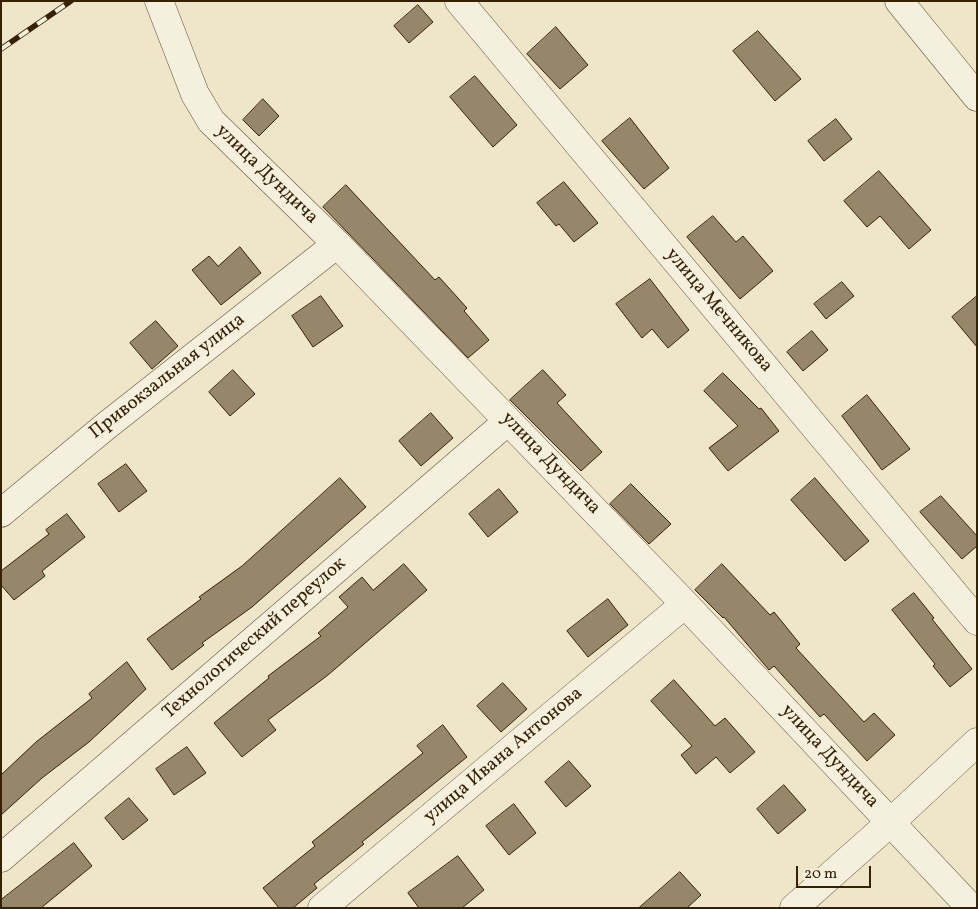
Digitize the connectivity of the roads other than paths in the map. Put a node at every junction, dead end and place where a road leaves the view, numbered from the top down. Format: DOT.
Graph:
graph roads {
  1 [pos="459,1"];
  2 [pos="899,1"];
  3 [pos="159,2"];
  4 [pos="977,97"];
  5 [pos="337,244"];
  6 [pos="508,421"];
  7 [pos="1,513"];
  8 [pos="685,604"];
  9 [pos="977,620"];
  10 [pos="977,742"];
  11 [pos="891,822"];
  12 [pos="1,858"];
  13 [pos="322,908"];
  14 [pos="794,908"];
  15 [pos="971,908"];
  1 -- 9 [label="street, улица Мечникова"];
  2 -- 4 [label="street"];
  3 -- 5 [label="street, улица Дундича"];
  5 -- 6 [label="street, улица Дундича"];
  5 -- 7 [label="street, Привокзальная улица"];
  6 -- 8 [label="street, улица Дундича"];
  6 -- 12 [label="street, Технологический переулок"];
  8 -- 11 [label="street, улица Дундича"];
  8 -- 13 [label="street, улица Ивана Антонова"];
  10 -- 11 [label="street"];
  11 -- 14 [label="street"];
  11 -- 15 [label="street, улица Дундича"];
}
